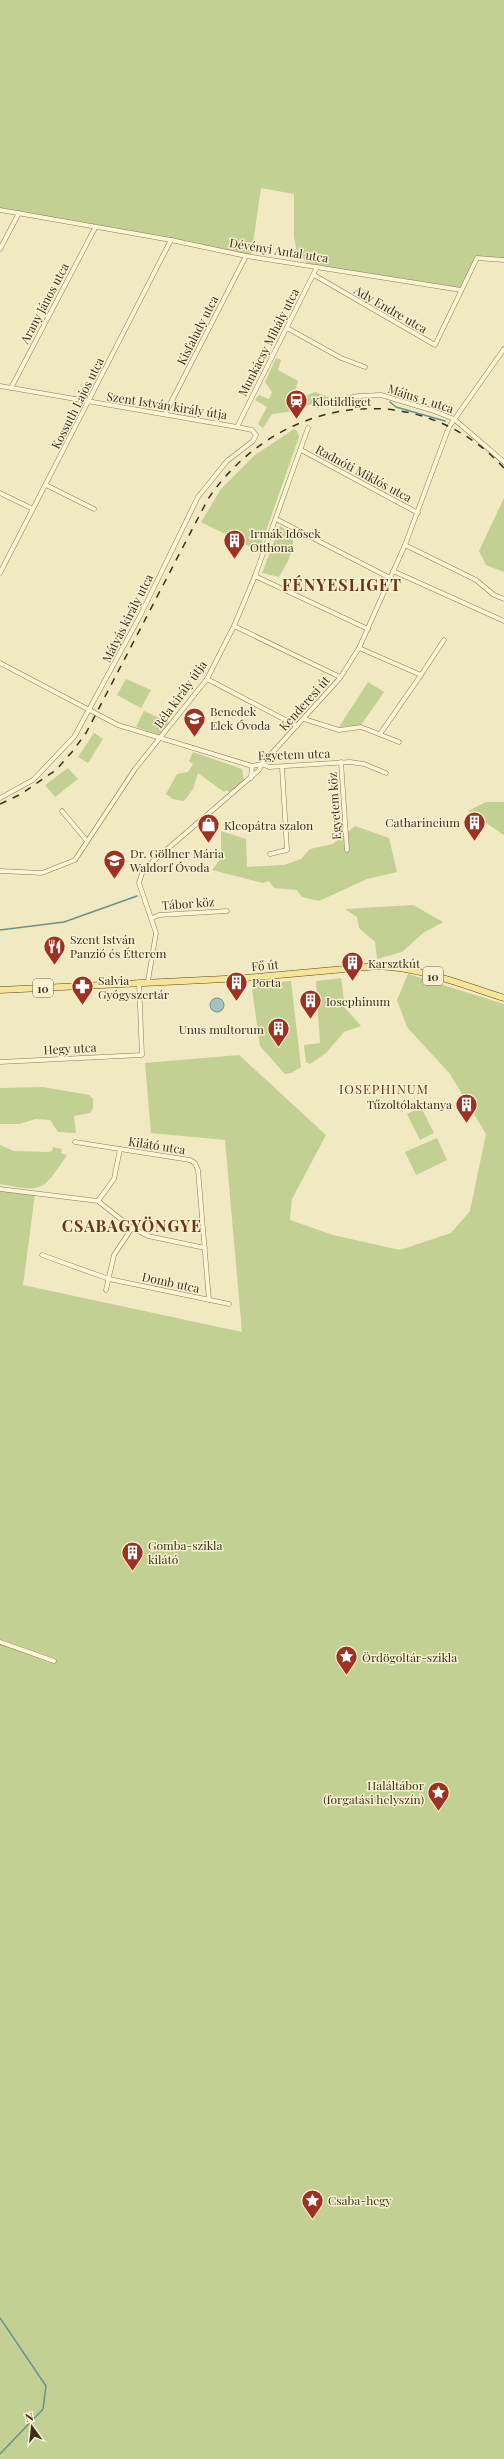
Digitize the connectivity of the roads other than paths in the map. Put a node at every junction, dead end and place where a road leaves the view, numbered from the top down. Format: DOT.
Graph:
graph roads {
  1 [pos="0,210"];
  2 [pos="18,213"];
  3 [pos="95,228"];
  4 [pos="171,240"];
  5 [pos="0,249"];
  6 [pos="246,256"];
  7 [pos="504,260"];
  8 [pos="317,267"];
  9 [pos="314,275"];
  10 [pos="461,290"];
  11 [pos="287,328"];
  12 [pos="504,349"];
  13 [pos="365,367"];
  14 [pos="0,386"];
  15 [pos="11,388"];
  16 [pos="89,402"];
  17 [pos="317,404"];
  18 [pos="165,414"];
  19 [pos="454,419"];
  20 [pos="237,426"];
  21 [pos="308,428"];
  22 [pos="256,435"];
  23 [pos="301,450"];
  24 [pos="504,462"];
  25 [pos="46,485"];
  26 [pos="0,493"];
  27 [pos="33,509"];
  28 [pos="94,509"];
  29 [pos="418,513"];
  30 [pos="276,520"];
  31 [pos="405,546"];
  32 [pos="2,565"];
  33 [pos="393,571"];
  34 [pos="0,573"];
  35 [pos="255,576"];
  36 [pos="390,578"];
  37 [pos="504,599"];
  38 [pos="504,622"];
  39 [pos="234,626"];
  40 [pos="368,629"];
  41 [pos="444,640"];
  42 [pos="359,648"];
  43 [pos="0,663"];
  44 [pos="421,675"];
  45 [pos="340,677"];
  46 [pos="207,679"];
  47 [pos="90,711"];
  48 [pos="304,719"];
  49 [pos="297,726"];
  50 [pos="380,734"];
  51 [pos="160,738"];
  52 [pos="399,742"];
  53 [pos="341,762"];
  54 [pos="262,764"];
  55 [pos="252,766"];
  56 [pos="282,767"];
  57 [pos="386,773"];
  58 [pos="250,778"];
  59 [pos="0,798"];
  60 [pos="62,811"];
  61 [pos="87,841"];
  62 [pos="347,850"];
  63 [pos="270,854"];
  64 [pos="0,871"];
  65 [pos="227,911"];
  66 [pos="152,918"];
  67 [pos="148,981"];
  68 [pos="140,982"];
  69 [pos="0,990"];
  70 [pos="504,998"];
  71 [pos="0,1062"];
  72 [pos="75,1142"];
  73 [pos="120,1149"];
  74 [pos="0,1189"];
  75 [pos="98,1201"];
  76 [pos="132,1228"];
  77 [pos="205,1248"];
  78 [pos="42,1255"];
  79 [pos="109,1279"];
  80 [pos="106,1290"];
  81 [pos="210,1300"];
  82 [pos="229,1304"];
  83 [pos="0,1642"];
  84 [pos="54,1661"];
  1 -- 2 [label="street"];
  2 -- 3 [label="street, Dévényi Antal utca"];
  2 -- 5 [label="street"];
  3 -- 4 [label="street, Dévényi Antal utca"];
  3 -- 15 [label="street, Arany János utca"];
  4 -- 6 [label="street, Dévényi Antal utca"];
  4 -- 16 [label="street, Kossuth Lajos utca"];
  6 -- 8 [label="street, Dévényi Antal utca"];
  6 -- 18 [label="street, Kisfaludy utca"];
  7 -- 10 [label="street, Ady Endre utca"];
  8 -- 9 [label="street, Munkácsy Mihály utca"];
  8 -- 10 [label="street, Dévényi Antal utca"];
  9 -- 10 [label="street, Ady Endre utca"];
  9 -- 11 [label="street, Munkácsy Mihály utca"];
  11 -- 13 [label="street"];
  11 -- 20 [label="street, Munkácsy Mihály utca"];
  12 -- 19 [label="street, Kenderesi út"];
  14 -- 15 [label="street, Szent István király útja"];
  15 -- 16 [label="street, Szent István király útja"];
  16 -- 18 [label="street, Szent István király útja"];
  16 -- 25 [label="street, Kossuth Lajos utca"];
  17 -- 19 [label="street, Május 1. utca"];
  18 -- 20 [label="street, Szent István király útja"];
  19 -- 24 [label="street, Május 1. utca"];
  19 -- 29 [label="street, Kenderesi út"];
  20 -- 22 [label="street, Szent István király útja"];
  21 -- 23 [label="street, Béla király útja"];
  22 -- 47 [label="street, Mátyás király utca"];
  23 -- 29 [label="street, Radnóti Miklós utca"];
  23 -- 30 [label="street, Béla király útja"];
  25 -- 27 [label="street, Kossuth Lajos utca"];
  25 -- 28 [label="street"];
  26 -- 27 [label="street"];
  27 -- 32 [label="street, Kossuth Lajos utca"];
  29 -- 31 [label="street, Kenderesi út"];
  30 -- 35 [label="street, Béla király útja"];
  30 -- 36 [label="street"];
  31 -- 33 [label="street, Kenderesi út"];
  31 -- 37 [label="street"];
  32 -- 34 [label="street, Kossuth Lajos utca"];
  33 -- 36 [label="street, Kenderesi út"];
  33 -- 38 [label="street"];
  35 -- 39 [label="street, Béla király útja"];
  35 -- 40 [label="street"];
  36 -- 40 [label="street, Kenderesi út"];
  39 -- 45 [label="street"];
  39 -- 46 [label="street, Béla király útja"];
  40 -- 42 [label="street, Kenderesi út"];
  41 -- 44 [label="street"];
  42 -- 44 [label="street"];
  42 -- 45 [label="street, Kenderesi út"];
  43 -- 47 [label="street, Egyetem utca"];
  44 -- 50 [label="street"];
  45 -- 48 [label="street, Kenderesi út"];
  46 -- 49 [label="street"];
  46 -- 51 [label="street, Béla király útja"];
  47 -- 51 [label="street, Egyetem utca"];
  47 -- 59 [label="street, Mátyás király utca"];
  48 -- 49 [label="street, Kenderesi út"];
  48 -- 50 [label="street"];
  49 -- 54 [label="street, Kenderesi út"];
  50 -- 52 [label="street"];
  51 -- 55 [label="street, Egyetem utca"];
  51 -- 61 [label="street, Béla király útja"];
  53 -- 56 [label="street, Egyetem utca"];
  53 -- 57 [label="street, Egyetem utca"];
  53 -- 62 [label="street, Egyetem köz"];
  54 -- 55 [label="street, Egyetem utca"];
  54 -- 56 [label="street, Egyetem utca"];
  54 -- 58 [label="street, Kenderesi út"];
  55 -- 58 [label="street"];
  56 -- 63 [label="street"];
  58 -- 66 [label="street, Kenderesi út"];
  60 -- 61 [label="street"];
  61 -- 64 [label="street, Béla király útja"];
  65 -- 66 [label="street, Tábor köz"];
  66 -- 67 [label="street, Kenderesi út"];
  67 -- 68 [label="main road, Fő út / 10"];
  67 -- 70 [label="main road, Fő út / 10"];
  68 -- 69 [label="main road, Fő út / 10"];
  68 -- 71 [label="street, Hegy utca"];
  72 -- 73 [label="street, Kilátó utca"];
  73 -- 75 [label="street, Kilátó utca"];
  73 -- 77 [label="street, Kilátó utca"];
  74 -- 75 [label="street"];
  75 -- 76 [label="street"];
  76 -- 77 [label="street"];
  76 -- 79 [label="street"];
  77 -- 81 [label="street, Kilátó utca"];
  78 -- 79 [label="street, Domb utca"];
  79 -- 80 [label="street"];
  79 -- 81 [label="street, Domb utca"];
  81 -- 82 [label="street, Domb utca"];
  83 -- 84 [label="street"];
}
